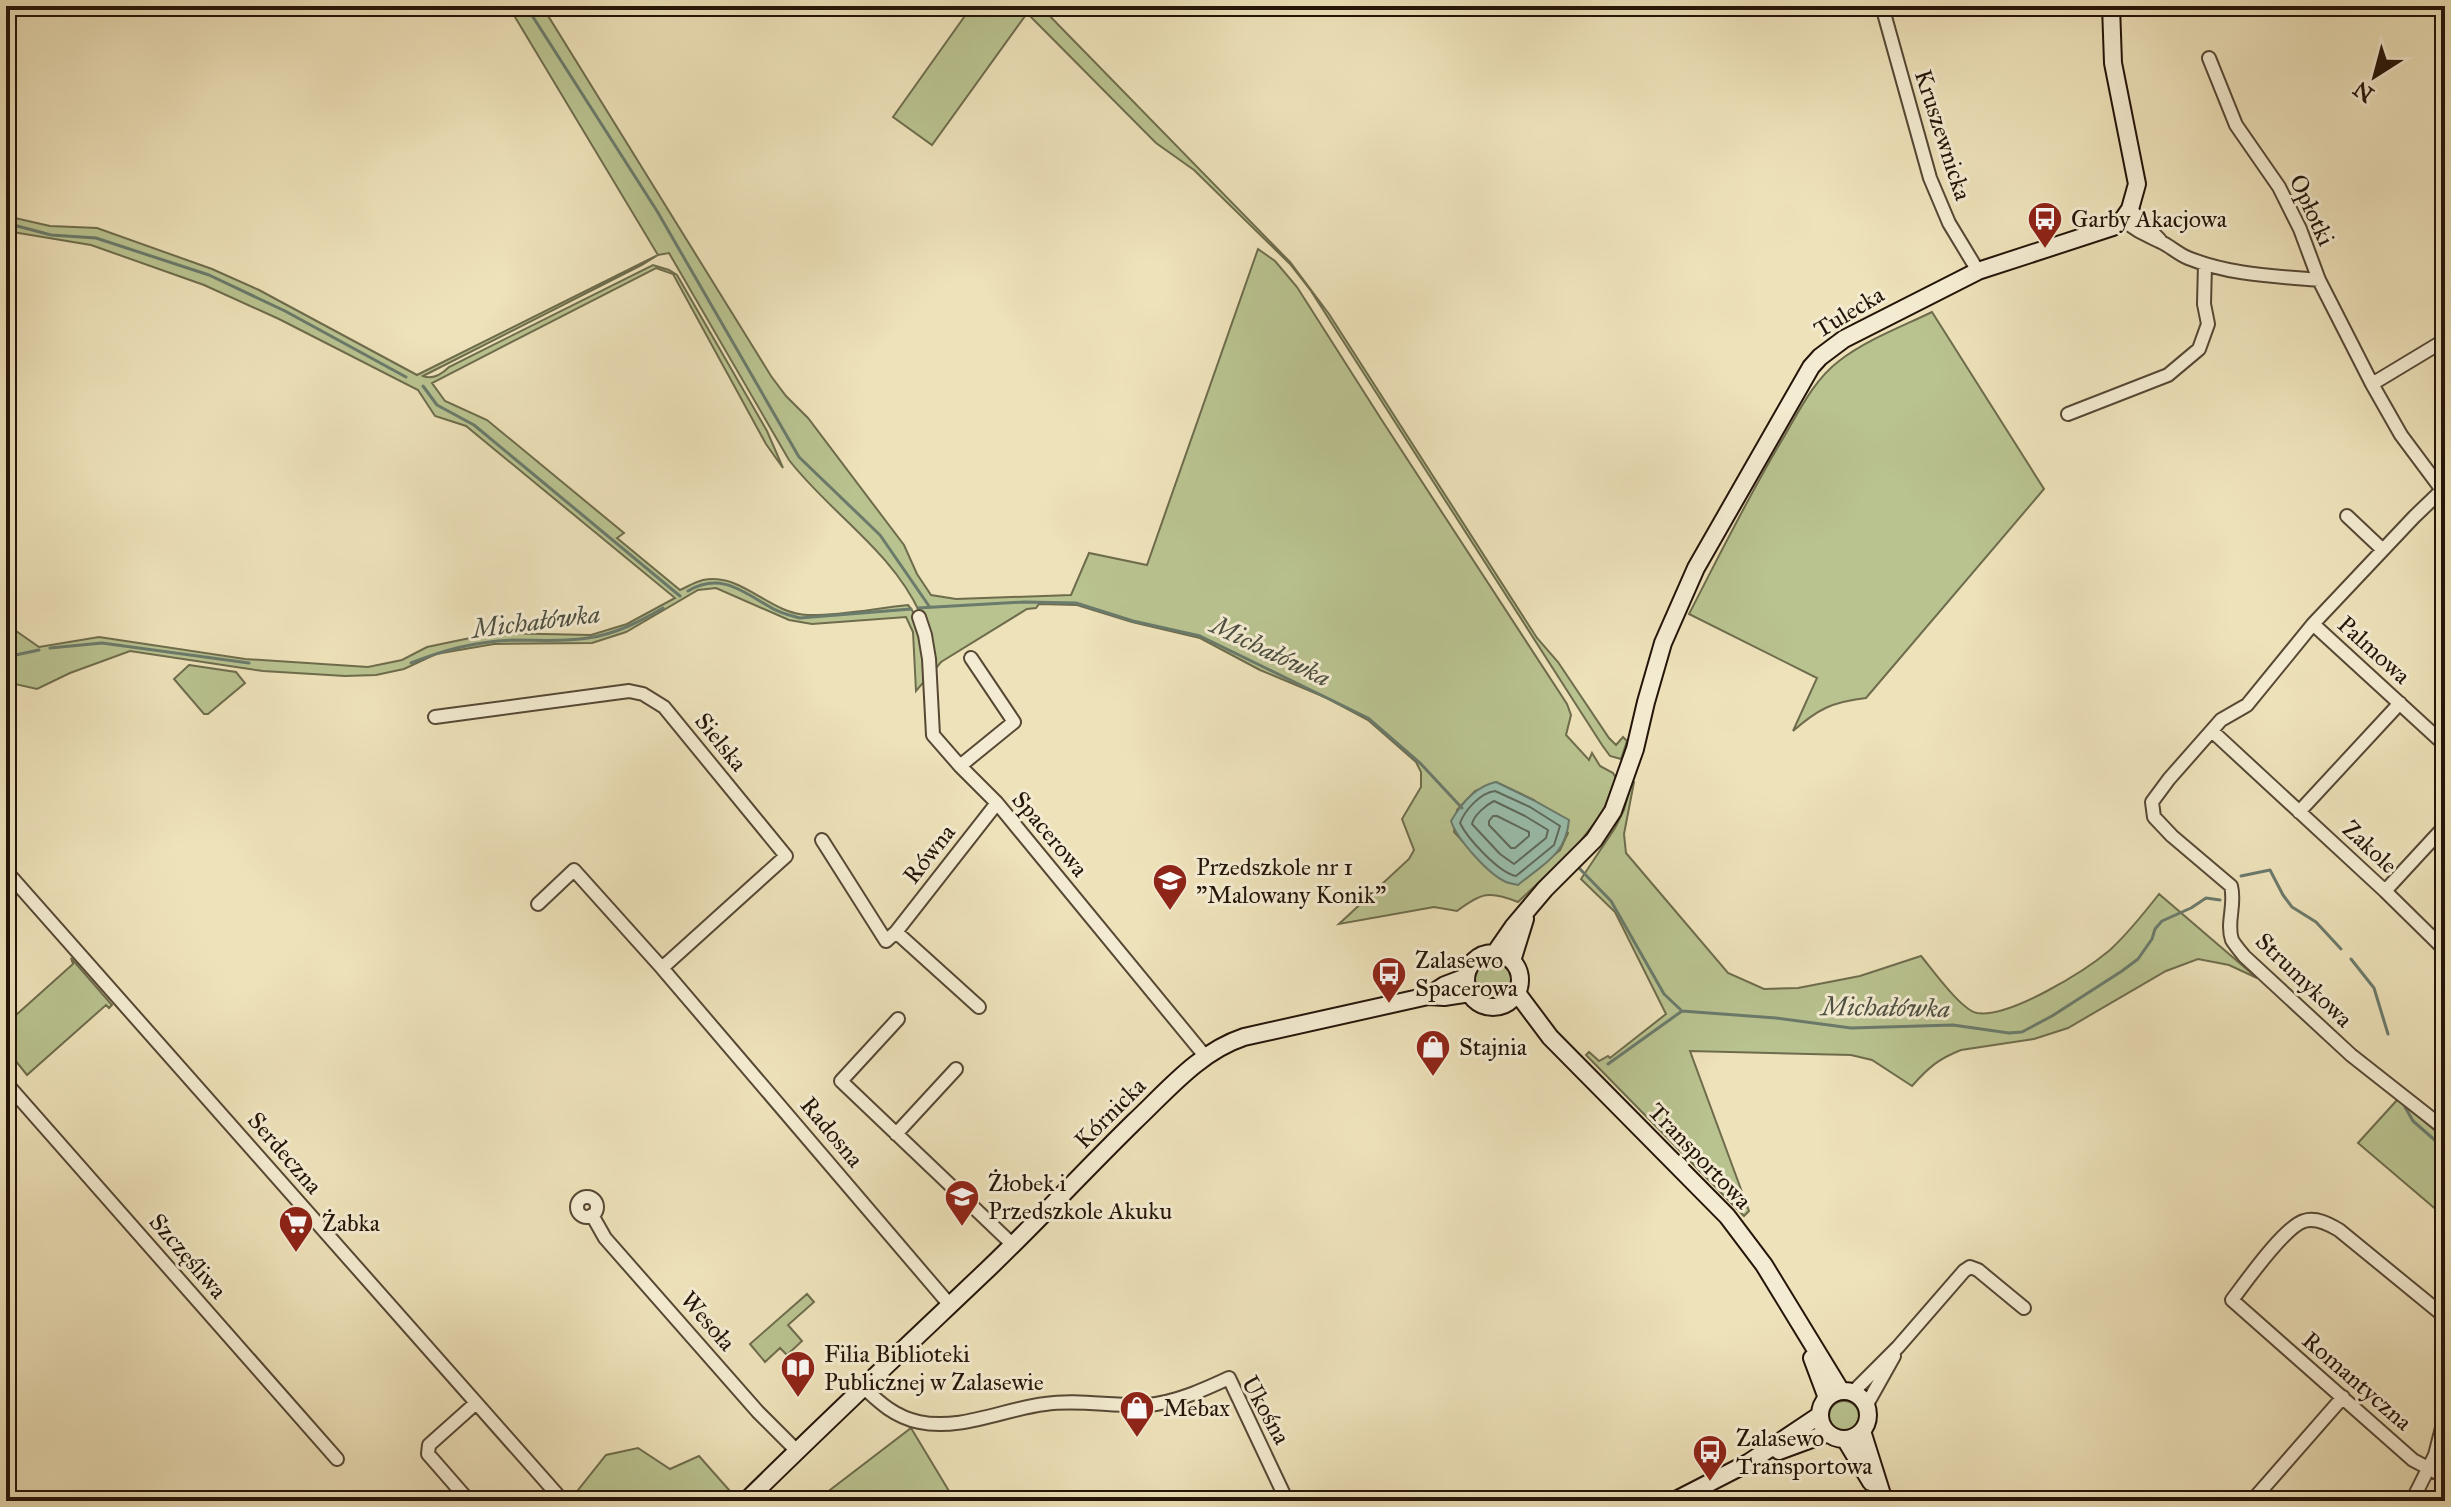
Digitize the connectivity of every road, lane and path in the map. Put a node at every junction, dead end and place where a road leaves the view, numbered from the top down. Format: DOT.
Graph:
graph roads {
  1 [pos="1882,6"];
  2 [pos="2111,6"];
  3 [pos="2209,58"];
  4 [pos="2126,214"];
  5 [pos="2205,264"];
  6 [pos="1978,271"];
  7 [pos="2319,280"];
  8 [pos="2445,340"];
  9 [pos="2372,384"];
  10 [pos="2068,414"];
  11 [pos="2444,492"];
  12 [pos="2347,516"];
  13 [pos="2383,550"];
  14 [pos="919,617"];
  15 [pos="2313,624"];
  16 [pos="971,658"];
  17 [pos="2400,703"];
  18 [pos="435,717"];
  19 [pos="2212,731"];
  20 [pos="2445,745"];
  21 [pos="960,766"];
  22 [pos="997,803"];
  23 [pos="2299,812"];
  24 [pos="2445,826"];
  25 [pos="822,840"];
  26 [pos="6,871"];
  27 [pos="2385,891"];
  28 [pos="538,904"];
  29 [pos="1527,913"];
  30 [pos="896,932"];
  31 [pos="2445,950"];
  32 [pos="1495,953"];
  33 [pos="1512,961"];
  34 [pos="662,968"];
  35 [pos="1468,985"];
  36 [pos="1511,999"];
  37 [pos="979,1007"];
  38 [pos="898,1019"];
  39 [pos="1205,1056"];
  40 [pos="956,1069"];
  41 [pos="6,1083"];
  42 [pos="2445,1129"];
  43 [pos="896,1134"];
  44 [pos="592,1215"];
  45 [pos="1012,1244"];
  46 [pos="949,1304"];
  47 [pos="2024,1308"];
  48 [pos="2445,1314"];
  49 [pos="1898,1347"];
  50 [pos="863,1387"];
  51 [pos="1840,1394"];
  52 [pos="2343,1397"];
  53 [pos="476,1403"];
  54 [pos="1866,1406"];
  55 [pos="1820,1415"];
  56 [pos="2445,1416"];
  57 [pos="1862,1431"];
  58 [pos="1828,1433"];
  59 [pos="1845,1439"];
  60 [pos="797,1451"];
  61 [pos="337,1459"];
  62 [pos="1748,1463"];
  63 [pos="2429,1468"];
  64 [pos="2445,1477"];
  65 [pos="469,1501"];
  66 [pos="563,1501"];
  67 [pos="746,1501"];
  68 [pos="1287,1501"];
  69 [pos="1674,1501"];
  70 [pos="1884,1501"];
  71 [pos="2252,1501"];
  72 [pos="2412,1501"];
  1 -- 6 [label="street, Kruszewnicka"];
  2 -- 4 [label="street"];
  3 -- 7 [label="street, Opłotki"];
  4 -- 5 [label="street"];
  4 -- 6 [label="street, Tulecka"];
  5 -- 7 [label="street"];
  5 -- 10 [label="street"];
  6 -- 29 [label="street, Tulecka"];
  7 -- 9 [label="street, Opłotki"];
  8 -- 9 [label="street"];
  9 -- 11 [label="street, Opłotki"];
  11 -- 13 [label="street, Palmowa"];
  12 -- 13 [label="street"];
  13 -- 15 [label="street, Palmowa"];
  14 -- 21 [label="street, Spacerowa"];
  15 -- 17 [label="street, Palmowa"];
  15 -- 19 [label="street, Strumykowa"];
  16 -- 21 [label="street"];
  17 -- 20 [label="street, Palmowa"];
  17 -- 23 [label="street"];
  18 -- 34 [label="street, Sielska"];
  19 -- 23 [label="street, Zakole"];
  19 -- 42 [label="street, Strumykowa"];
  21 -- 22 [label="street, Spacerowa"];
  22 -- 30 [label="street, Równa"];
  22 -- 39 [label="street, Spacerowa"];
  23 -- 27 [label="street, Zakole"];
  24 -- 27 [label="street"];
  25 -- 30 [label="street"];
  26 -- 53 [label="street, Serdeczna"];
  27 -- 31 [label="street, Zakole"];
  28 -- 34 [label="street, Radosna"];
  29 -- 32 [label="street"];
  29 -- 33 [label="street"];
  30 -- 37 [label="street"];
  32 -- 33 [label="street"];
  32 -- 35 [label="street"];
  33 -- 36 [label="street"];
  34 -- 46 [label="street, Radosna"];
  35 -- 36 [label="street"];
  35 -- 39 [label="street, Kórnicka"];
  36 -- 51 [label="street, Transportowa"];
  38 -- 43 [label="street"];
  39 -- 45 [label="street, Kórnicka"];
  40 -- 43 [label="street"];
  41 -- 61 [label="street, Szczęśliwa"];
  43 -- 45 [label="street"];
  44 -- 60 [label="street, Wesoła"];
  45 -- 46 [label="street, Kórnicka"];
  46 -- 50 [label="street, Kórnicka"];
  47 -- 49 [label="street"];
  48 -- 52 [label="street, Romantyczna"];
  49 -- 51 [label="street"];
  49 -- 54 [label="street"];
  50 -- 60 [label="street, Kórnicka"];
  50 -- 68 [label="street, Ukośna"];
  51 -- 54 [label="street"];
  51 -- 55 [label="street"];
  52 -- 63 [label="street, Romantyczna"];
  52 -- 71 [label="street"];
  53 -- 65 [label="street"];
  53 -- 66 [label="street, Serdeczna"];
  54 -- 57 [label="street"];
  55 -- 58 [label="street"];
  55 -- 62 [label="street"];
  56 -- 63 [label="street"];
  57 -- 59 [label="street"];
  57 -- 70 [label="street"];
  58 -- 59 [label="street"];
  58 -- 62 [label="street"];
  59 -- 70 [label="street"];
  60 -- 67 [label="street, Kórnicka"];
  62 -- 69 [label="street"];
  63 -- 64 [label="street, Romantyczna"];
  63 -- 72 [label="street"];
}
